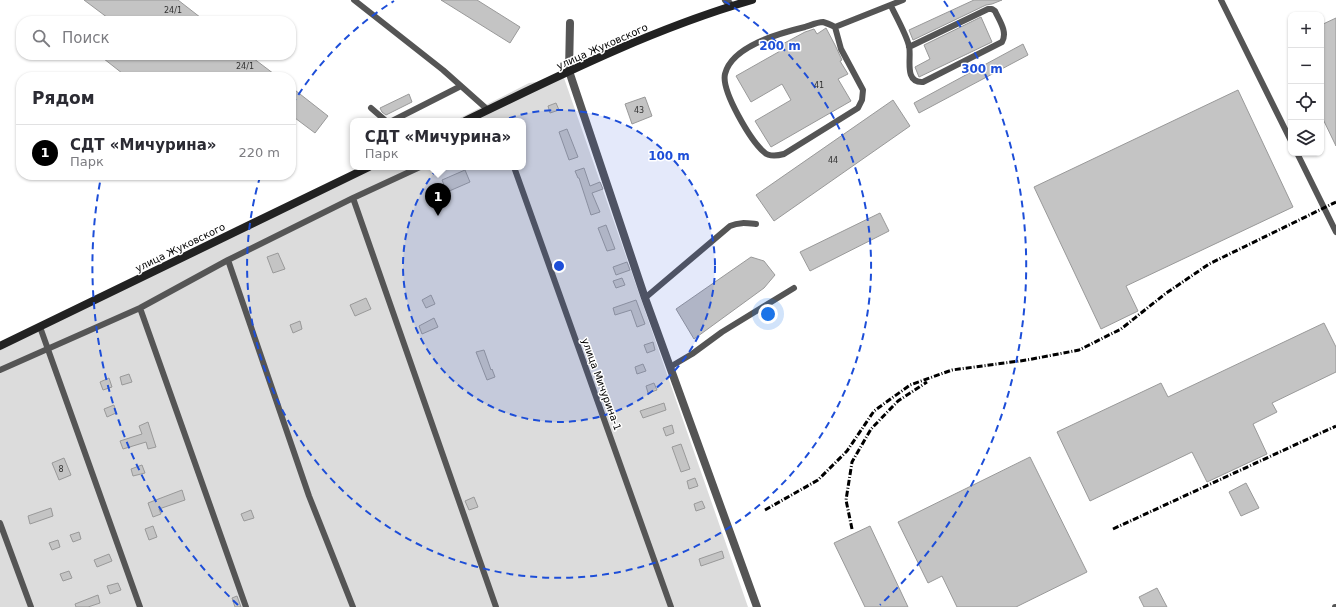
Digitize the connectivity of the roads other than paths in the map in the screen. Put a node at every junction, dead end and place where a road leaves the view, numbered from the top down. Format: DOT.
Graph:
graph roads {
  1 [pos="354,0"];
  2 [pos="752,0"];
  3 [pos="904,0"];
  4 [pos="1221,0"];
  5 [pos="729,3"];
  6 [pos="891,6"];
  7 [pos="570,23"];
  8 [pos="834,27"];
  9 [pos="909,46"];
  10 [pos="569,71"];
  11 [pos="461,86"];
  12 [pos="371,108"];
  13 [pos="488,110"];
  14 [pos="383,118"];
  15 [pos="398,118"];
  16 [pos="471,118"];
  17 [pos="1288,135"];
  18 [pos="1298,156"];
  19 [pos="363,170"];
  20 [pos="414,170"];
  21 [pos="515,170"];
  22 [pos="353,198"];
  23 [pos="756,224"];
  24 [pos="1336,232"];
  25 [pos="228,260"];
  26 [pos="794,288"];
  27 [pos="646,298"];
  28 [pos="140,308"];
  29 [pos="40,327"];
  30 [pos="0,346"];
  31 [pos="48,348"];
  32 [pos="670,367"];
  33 [pos="0,370"];
  34 [pos="0,523"];
  35 [pos="30,607"];
  36 [pos="140,607"];
  37 [pos="246,607"];
  38 [pos="353,607"];
  39 [pos="496,607"];
  40 [pos="670,607"];
  41 [pos="757,607"];
  1 -- 11 [label="lane"];
  2 -- 5 [label="main road, улица Жуковского"];
  3 -- 6 [label="lane"];
  4 -- 17 [label="lane"];
  5 -- 10 [label="main road, улица Жуковского"];
  6 -- 8 [label="lane"];
  6 -- 9 [label="lane"];
  7 -- 10 [label="street"];
  8 -- 8 [label="lane"];
  9 -- 9 [label="lane"];
  10 -- 13 [label="main road, улица Жуковского"];
  10 -- 27 [label="street"];
  11 -- 13 [label="lane"];
  11 -- 15 [label="lane"];
  12 -- 14 [label="lane"];
  13 -- 16 [label="main road, улица Жуковского"];
  18 -- 24 [label="lane"];
  19 -- 29 [label="main road, улица Жуковского"];
  20 -- 22 [label="lane"];
  21 -- 40 [label="lane, улица Мичурина-1"];
  22 -- 25 [label="lane"];
  22 -- 39 [label="lane"];
  23 -- 27 [label="lane"];
  25 -- 28 [label="lane"];
  25 -- 38 [label="lane"];
  26 -- 32 [label="lane"];
  27 -- 32 [label="street"];
  28 -- 31 [label="lane"];
  28 -- 37 [label="lane"];
  29 -- 30 [label="main road, улица Жуковского"];
  29 -- 31 [label="lane"];
  31 -- 33 [label="lane"];
  31 -- 36 [label="lane"];
  32 -- 41 [label="street"];
  34 -- 35 [label="lane"];
}
